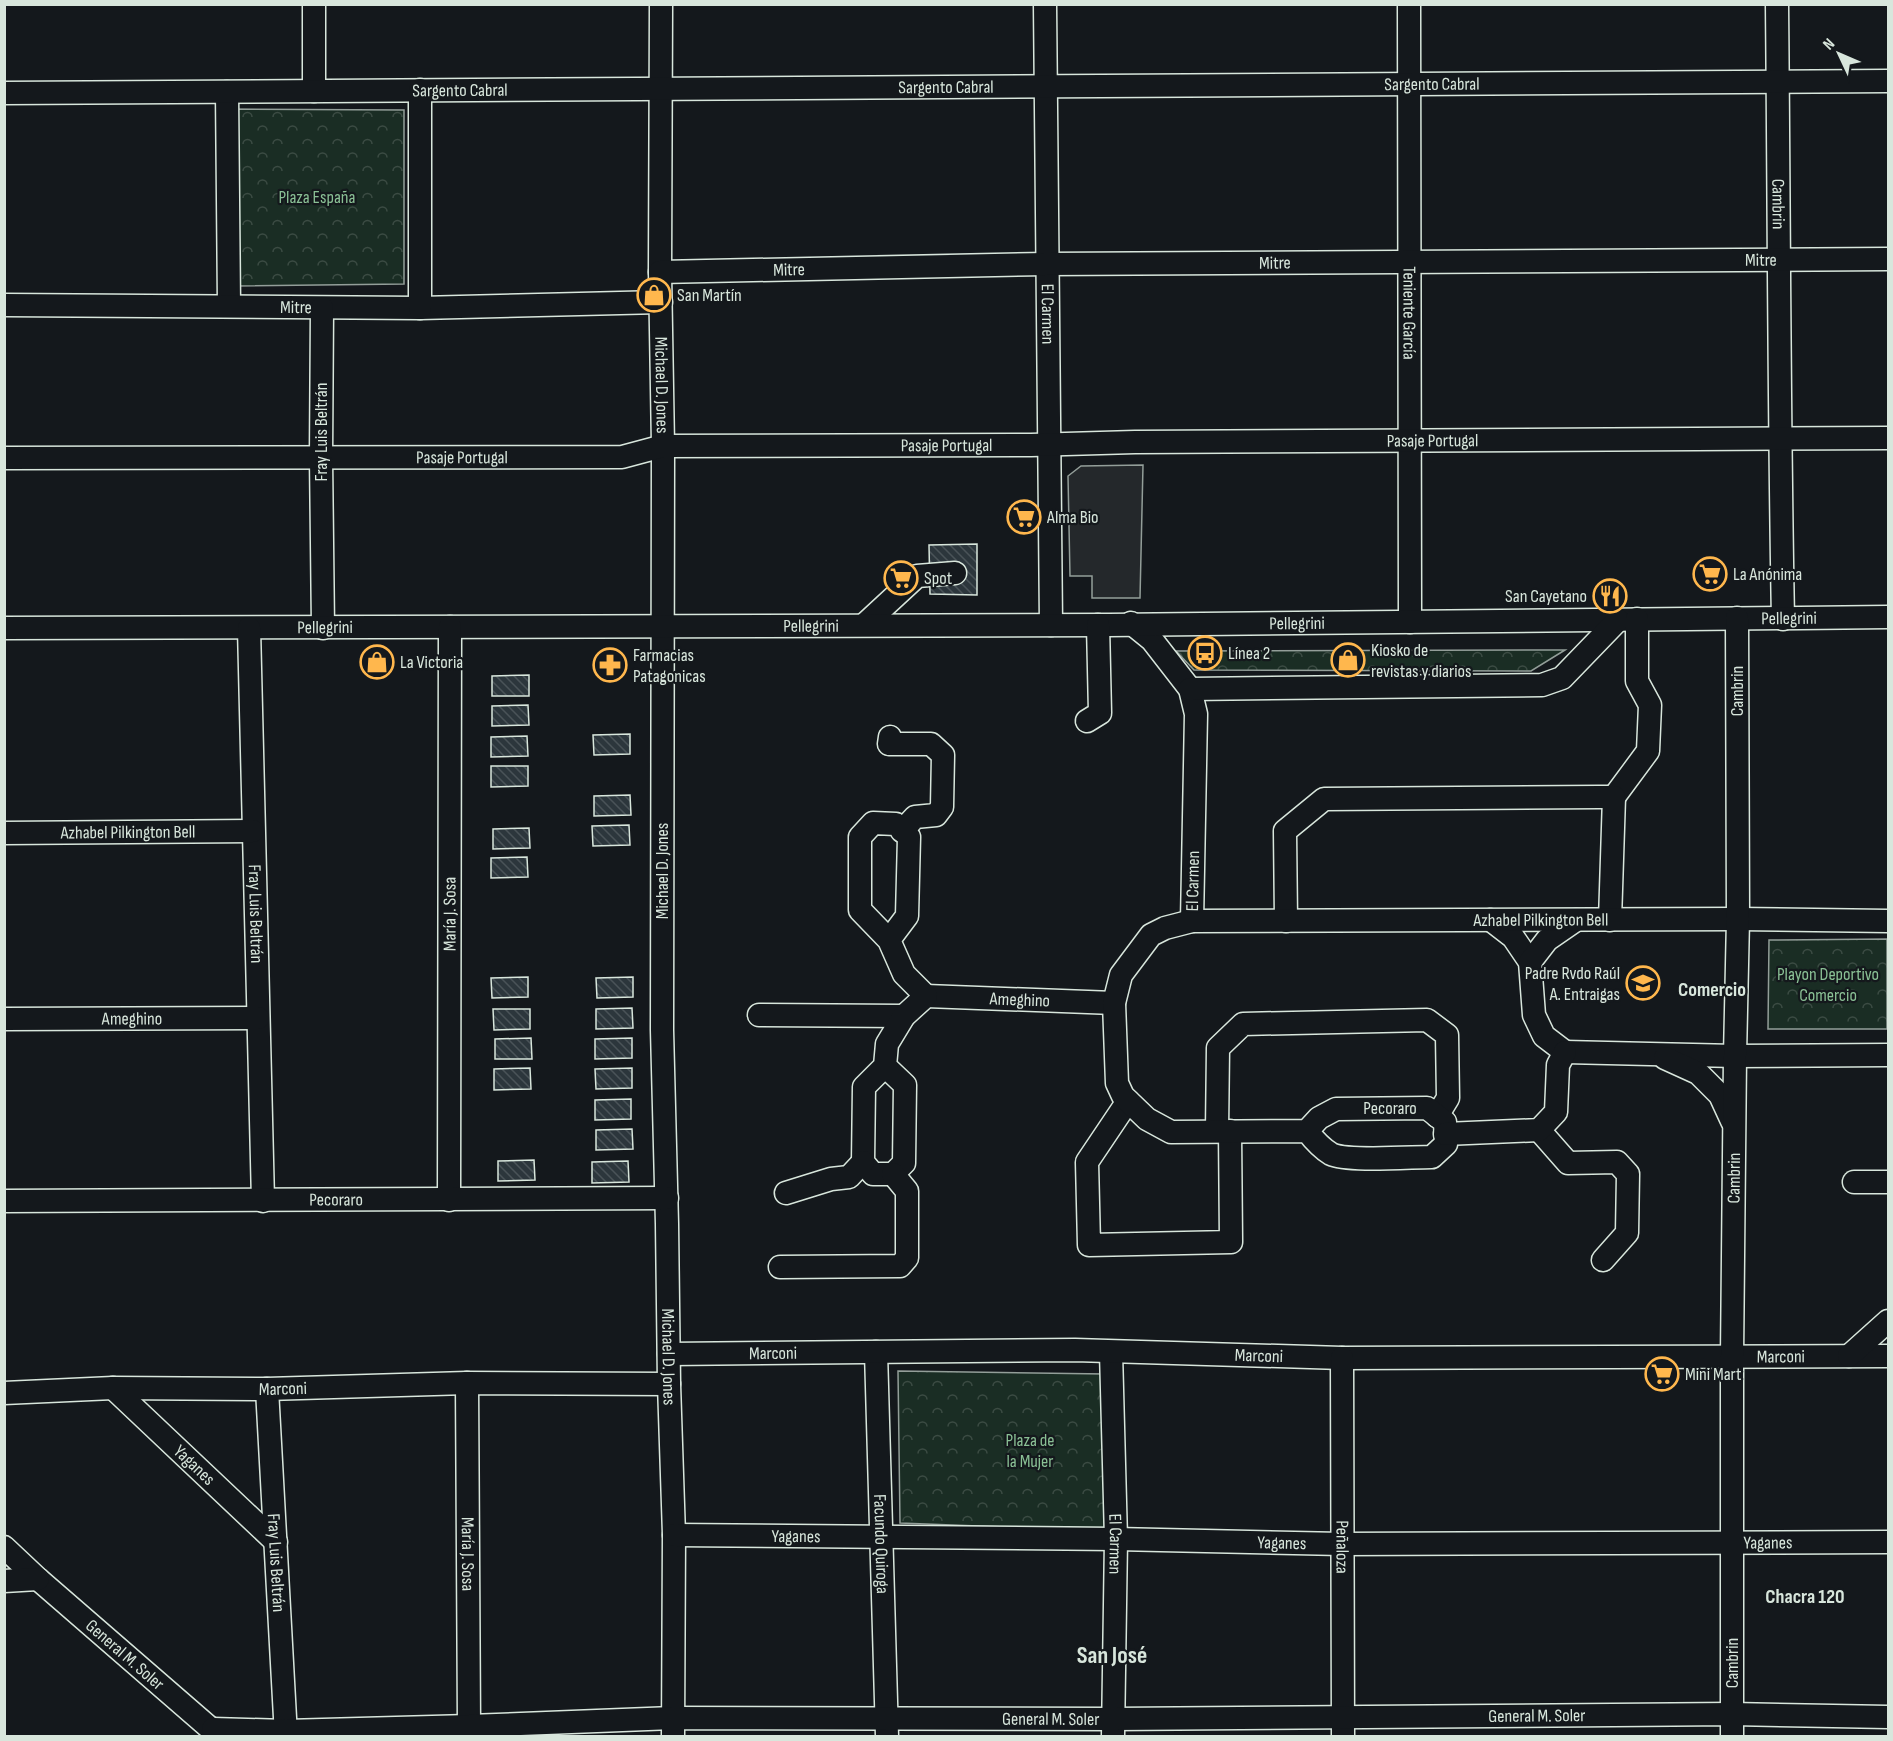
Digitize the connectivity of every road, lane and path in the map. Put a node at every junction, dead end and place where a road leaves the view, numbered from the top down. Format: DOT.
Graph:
graph roads {
  1 [pos="314,4"];
  2 [pos="661,4"];
  3 [pos="1045,4"];
  4 [pos="1409,4"];
  5 [pos="1777,4"];
  6 [pos="1778,81"];
  7 [pos="1888,81"];
  8 [pos="1409,84"];
  9 [pos="1046,86"];
  10 [pos="661,89"];
  11 [pos="420,90"];
  12 [pos="314,91"];
  13 [pos="227,92"];
  14 [pos="4,93"];
  15 [pos="1888,259"];
  16 [pos="1780,260"];
  17 [pos="1409,263"];
  18 [pos="1046,264"];
  19 [pos="660,272"];
  20 [pos="661,302"];
  21 [pos="4,305"];
  22 [pos="230,306"];
  23 [pos="322,308"];
  24 [pos="420,308"];
  25 [pos="1779,438"];
  26 [pos="1888,438"];
  27 [pos="1410,441"];
  28 [pos="1049,444"];
  29 [pos="663,446"];
  30 [pos="321,457"];
  31 [pos="4,458"];
  32 [pos="955,573"];
  33 [pos="1888,617"];
  34 [pos="1737,618"];
  35 [pos="1628,619"];
  36 [pos="1783,619"];
  37 [pos="1410,622"];
  38 [pos="1131,623"];
  39 [pos="864,625"];
  40 [pos="1051,625"];
  41 [pos="1098,625"];
  42 [pos="450,627"];
  43 [pos="662,627"];
  44 [pos="4,628"];
  45 [pos="249,628"];
  46 [pos="323,628"];
  47 [pos="1190,689"];
  48 [pos="1087,722"];
  49 [pos="890,737"];
  50 [pos="1614,797"];
  51 [pos="253,831"];
  52 [pos="902,831"];
  53 [pos="4,833"];
  54 [pos="1738,919"];
  55 [pos="1491,920"];
  56 [pos="1576,920"];
  57 [pos="1610,920"];
  58 [pos="1192,921"];
  59 [pos="1286,921"];
  60 [pos="1888,921"];
  61 [pos="889,940"];
  62 [pos="1530,962"];
  63 [pos="926,996"];
  64 [pos="1114,1003"];
  65 [pos="759,1015"];
  66 [pos="904,1016"];
  67 [pos="258,1018"];
  68 [pos="4,1019"];
  69 [pos="1565,1052"];
  70 [pos="1659,1054"];
  71 [pos="1888,1055"];
  72 [pos="1735,1056"];
  73 [pos="885,1066"];
  74 [pos="1128,1101"];
  75 [pos="1441,1125"];
  76 [pos="1539,1130"];
  77 [pos="1735,1130"];
  78 [pos="1224,1131"];
  79 [pos="1307,1131"];
  80 [pos="863,1162"];
  81 [pos="893,1174"];
  82 [pos="1854,1182"];
  83 [pos="1888,1182"];
  84 [pos="786,1193"];
  85 [pos="667,1198"];
  86 [pos="449,1200"];
  87 [pos="4,1201"];
  88 [pos="262,1201"];
  89 [pos="1603,1260"];
  90 [pos="780,1267"];
  91 [pos="1888,1321"];
  92 [pos="876,1352"];
  93 [pos="1111,1352"];
  94 [pos="669,1354"];
  95 [pos="1732,1356"];
  96 [pos="1849,1356"];
  97 [pos="1888,1356"];
  98 [pos="1342,1358"];
  99 [pos="467,1383"];
  100 [pos="669,1384"];
  101 [pos="113,1388"];
  102 [pos="267,1389"];
  103 [pos="4,1393"];
  104 [pos="674,1535"];
  105 [pos="882,1538"];
  106 [pos="1116,1539"];
  107 [pos="276,1542"];
  108 [pos="1732,1542"];
  109 [pos="1888,1542"];
  110 [pos="1342,1544"];
  111 [pos="4,1547"];
  112 [pos="38,1579"];
  113 [pos="4,1581"];
  114 [pos="1888,1717"];
  115 [pos="469,1726"];
  116 [pos="1732,1726"];
  117 [pos="673,1727"];
  118 [pos="887,1727"];
  119 [pos="1343,1727"];
  120 [pos="1114,1728"];
  121 [pos="216,1733"];
  122 [pos="286,1734"];
  1 -- 12 [label="street"];
  2 -- 10 [label="street, Michael D. Jones"];
  3 -- 9 [label="street, El Carmen"];
  4 -- 8 [label="street, Teniente García"];
  5 -- 6 [label="street, Cambrin"];
  6 -- 7 [label="street, Sargento Cabral"];
  6 -- 8 [label="street, Sargento Cabral"];
  6 -- 16 [label="street, Cambrin"];
  8 -- 9 [label="street, Sargento Cabral"];
  8 -- 17 [label="street, Teniente García"];
  9 -- 10 [label="street, Sargento Cabral"];
  9 -- 18 [label="street, El Carmen"];
  10 -- 11 [label="street, Sargento Cabral"];
  10 -- 19 [label="street, Michael D. Jones"];
  11 -- 12 [label="street, Sargento Cabral"];
  11 -- 24 [label="street"];
  12 -- 13 [label="street, Sargento Cabral"];
  13 -- 14 [label="street, Sargento Cabral"];
  13 -- 22 [label="street"];
  15 -- 16 [label="street, Mitre"];
  16 -- 17 [label="street, Mitre"];
  16 -- 25 [label="street, Cambrin"];
  17 -- 18 [label="street, Mitre"];
  17 -- 27 [label="street, Teniente García"];
  18 -- 19 [label="street, Mitre"];
  18 -- 28 [label="street, El Carmen"];
  19 -- 20 [label="street, Michael D. Jones"];
  20 -- 24 [label="street, Mitre"];
  20 -- 29 [label="street, Michael D. Jones"];
  21 -- 22 [label="street, Mitre"];
  22 -- 23 [label="street, Mitre"];
  23 -- 24 [label="street, Mitre"];
  23 -- 30 [label="street, Fray Luis Beltrán"];
  25 -- 26 [label="street, Pasaje Portugal"];
  25 -- 27 [label="street, Pasaje Portugal"];
  25 -- 36 [label="street, Cambrin"];
  27 -- 28 [label="street, Pasaje Portugal"];
  27 -- 37 [label="street, Teniente García"];
  28 -- 29 [label="street, Pasaje Portugal"];
  28 -- 40 [label="street, El Carmen"];
  29 -- 30 [label="street, Pasaje Portugal"];
  29 -- 43 [label="street, Michael D. Jones"];
  30 -- 31 [label="street, Pasaje Portugal"];
  30 -- 46 [label="street, Fray Luis Beltrán"];
  32 -- 39 [label="street"];
  33 -- 36 [label="street, Pellegrini"];
  34 -- 35 [label="street, Pellegrini"];
  34 -- 36 [label="street, Pellegrini"];
  34 -- 54 [label="street, Cambrin"];
  35 -- 37 [label="street, Pellegrini"];
  35 -- 47 [label="street"];
  35 -- 50 [label="street"];
  37 -- 38 [label="street, Pellegrini"];
  38 -- 41 [label="street, Pellegrini"];
  38 -- 47 [label="street, El Carmen"];
  39 -- 40 [label="street, Pellegrini"];
  39 -- 43 [label="street, Pellegrini"];
  40 -- 41 [label="street, Pellegrini"];
  41 -- 48 [label="street"];
  42 -- 43 [label="street, Pellegrini"];
  42 -- 46 [label="street, Pellegrini"];
  42 -- 86 [label="street, María J. Sosa"];
  43 -- 85 [label="street, Michael D. Jones"];
  44 -- 45 [label="street, Pellegrini"];
  45 -- 46 [label="street, Pellegrini"];
  45 -- 51 [label="street, Fray Luis Beltrán"];
  47 -- 58 [label="street, El Carmen"];
  49 -- 52 [label="street"];
  50 -- 57 [label="street"];
  50 -- 59 [label="street"];
  51 -- 53 [label="street, Azhabel Pilkington Bell"];
  51 -- 67 [label="street, Fray Luis Beltrán"];
  52 -- 61 [label="street"];
  52 -- 61 [label="street"];
  54 -- 57 [label="street, Azhabel Pilkington Bell"];
  54 -- 60 [label="street, Azhabel Pilkington Bell"];
  54 -- 72 [label="street, Cambrin"];
  55 -- 56 [label="street, Azhabel Pilkington Bell"];
  55 -- 59 [label="street, Azhabel Pilkington Bell"];
  55 -- 62 [label="street"];
  56 -- 57 [label="street, Azhabel Pilkington Bell"];
  56 -- 62 [label="street"];
  58 -- 59 [label="street, Azhabel Pilkington Bell"];
  58 -- 64 [label="street, El Carmen"];
  61 -- 63 [label="street"];
  62 -- 69 [label="street"];
  63 -- 64 [label="street, Ameghino"];
  63 -- 66 [label="street"];
  64 -- 74 [label="street, El Carmen"];
  65 -- 66 [label="street"];
  66 -- 73 [label="street"];
  67 -- 68 [label="street, Ameghino"];
  67 -- 88 [label="street, Fray Luis Beltrán"];
  69 -- 70 [label="street"];
  69 -- 76 [label="street"];
  70 -- 72 [label="street"];
  70 -- 77 [label="street"];
  71 -- 72 [label="street"];
  72 -- 77 [label="street, Cambrin"];
  73 -- 80 [label="street"];
  73 -- 81 [label="street"];
  74 -- 78 [label="street, El Carmen"];
  74 -- 78 [label="street"];
  75 -- 76 [label="street, Pecoraro"];
  75 -- 78 [label="street"];
  75 -- 79 [label="street, Pecoraro"];
  75 -- 79 [label="street"];
  76 -- 89 [label="street"];
  77 -- 95 [label="street, Cambrin"];
  78 -- 79 [label="street"];
  80 -- 81 [label="street"];
  80 -- 84 [label="street"];
  81 -- 90 [label="street"];
  82 -- 83 [label="street"];
  85 -- 86 [label="street, Pecoraro"];
  85 -- 94 [label="street, Michael D. Jones"];
  86 -- 88 [label="street, Pecoraro"];
  87 -- 88 [label="street, Pecoraro"];
  91 -- 96 [label="street"];
  92 -- 93 [label="street, Marconi"];
  92 -- 94 [label="street, Marconi"];
  92 -- 105 [label="street, Facundo Quiroga"];
  93 -- 98 [label="street, Marconi"];
  93 -- 106 [label="street, El Carmen"];
  94 -- 100 [label="street, Michael D. Jones"];
  95 -- 96 [label="street, Marconi"];
  95 -- 98 [label="street, Marconi"];
  95 -- 108 [label="street, Cambrin"];
  96 -- 97 [label="street, Marconi"];
  98 -- 110 [label="street, Peñaloza"];
  99 -- 100 [label="street, Marconi"];
  99 -- 102 [label="street, Marconi"];
  99 -- 115 [label="street, María J. Sosa"];
  100 -- 104 [label="street, Michael D. Jones"];
  101 -- 102 [label="street, Marconi"];
  101 -- 103 [label="street, Marconi"];
  101 -- 107 [label="street, Yaganes"];
  102 -- 107 [label="street, Fray Luis Beltrán"];
  104 -- 105 [label="street, Yaganes"];
  104 -- 117 [label="street, Michael D. Jones"];
  105 -- 106 [label="street, Yaganes"];
  105 -- 118 [label="street, Facundo Quiroga"];
  106 -- 110 [label="street, Yaganes"];
  106 -- 120 [label="street, El Carmen"];
  107 -- 122 [label="street, Fray Luis Beltrán"];
  108 -- 109 [label="street, Yaganes"];
  108 -- 110 [label="street, Yaganes"];
  108 -- 116 [label="street, Cambrin"];
  110 -- 119 [label="street, Peñaloza"];
  111 -- 112 [label="street, General M. Soler"];
  112 -- 113 [label="street"];
  112 -- 121 [label="street, General M. Soler"];
  114 -- 116 [label="street, General M. Soler"];
  115 -- 117 [label="street, General M. Soler"];
  115 -- 122 [label="street, General M. Soler"];
  116 -- 119 [label="street, General M. Soler"];
  117 -- 118 [label="street, General M. Soler"];
  118 -- 120 [label="street, General M. Soler"];
  119 -- 120 [label="street, General M. Soler"];
  121 -- 122 [label="street, General M. Soler"];
}
